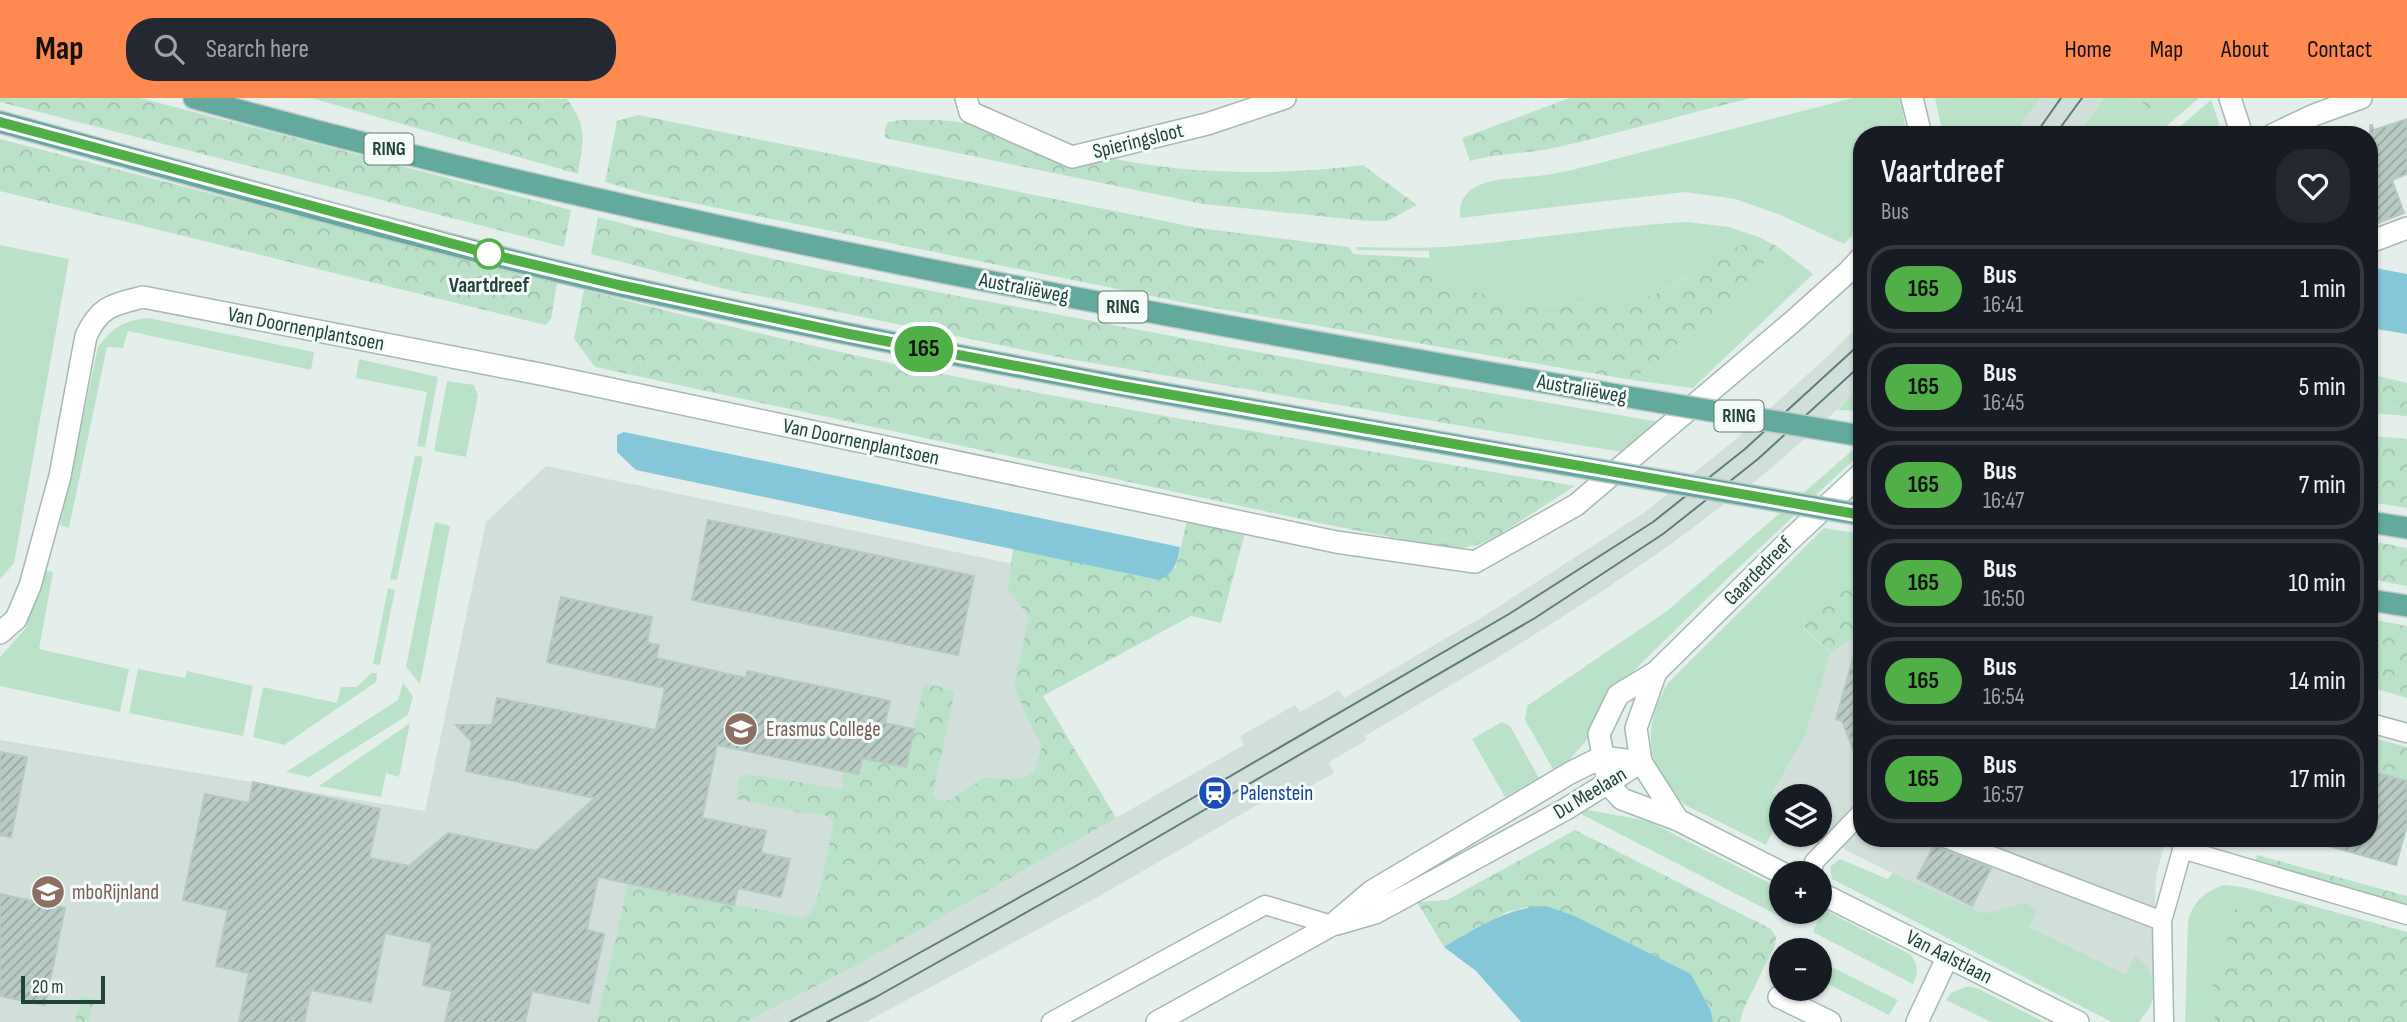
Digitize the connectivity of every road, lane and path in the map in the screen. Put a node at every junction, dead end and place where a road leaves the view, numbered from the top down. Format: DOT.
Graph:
graph roads {
  1 [pos="194,98"];
  2 [pos="966,98"];
  3 [pos="1284,98"];
  4 [pos="1912,98"];
  5 [pos="2230,98"];
  6 [pos="2361,98"];
  7 [pos="0,122"];
  8 [pos="1920,126"];
  9 [pos="2239,126"];
  10 [pos="2291,126"];
  11 [pos="2407,228"];
  12 [pos="2378,239"];
  13 [pos="1853,267"];
  14 [pos="1853,434"];
  15 [pos="1853,480"];
  16 [pos="1853,512"];
  17 [pos="2378,523"];
  18 [pos="2407,528"];
  19 [pos="2378,601"];
  20 [pos="2407,606"];
  21 [pos="0,633"];
  22 [pos="1656,672"];
  23 [pos="2378,725"];
  24 [pos="2407,733"];
  25 [pos="1602,758"];
  26 [pos="1641,762"];
  27 [pos="1608,784"];
  28 [pos="1678,820"];
  29 [pos="1853,821"];
  30 [pos="1968,847"];
  31 [pos="2183,847"];
  32 [pos="2193,847"];
  33 [pos="1815,861"];
  34 [pos="1769,866"];
  35 [pos="1832,899"];
  36 [pos="2407,915"];
  37 [pos="2162,922"];
  38 [pos="1332,925"];
  39 [pos="1948,957"];
  40 [pos="1787,1001"];
  41 [pos="1051,1022"];
  42 [pos="1157,1022"];
  43 [pos="1829,1022"];
  44 [pos="1917,1022"];
  45 [pos="2078,1022"];
  46 [pos="2164,1022"];
  1 -- 14 [label="main road, Australiëweg / RING, bridge"];
  2 -- 3 [label="street, Spieringsloot"];
  4 -- 8 [label="street"];
  5 -- 9 [label="street"];
  6 -- 10 [label="street"];
  7 -- 16 [label="main road, bridge"];
  11 -- 12 [label="street"];
  13 -- 21 [label="street, Van Doornenplantsoen"];
  15 -- 22 [label="street, Gaardedreef"];
  17 -- 18 [label="main road"];
  19 -- 20 [label="main road"];
  22 -- 25 [label="street, Gaardedreef"];
  22 -- 26 [label="street, Gaardedreef"];
  23 -- 24 [label="lane"];
  25 -- 26 [label="street, Du Meelaan"];
  25 -- 27 [label="street"];
  25 -- 38 [label="street, Du Meelaan"];
  26 -- 27 [label="street, Du Meelaan"];
  26 -- 28 [label="street"];
  27 -- 28 [label="street"];
  27 -- 38 [label="street, Du Meelaan"];
  28 -- 34 [label="street"];
  29 -- 33 [label="lane"];
  30 -- 37 [label="lane"];
  31 -- 37 [label="lane"];
  32 -- 36 [label="lane"];
  35 -- 39 [label="street, Van Aalstlaan"];
  37 -- 46 [label="lane"];
  38 -- 41 [label="lane"];
  38 -- 42 [label="street, Du Meelaan"];
  39 -- 44 [label="street"];
  39 -- 45 [label="street, Van Aalstlaan"];
  40 -- 43 [label="street"];
}
